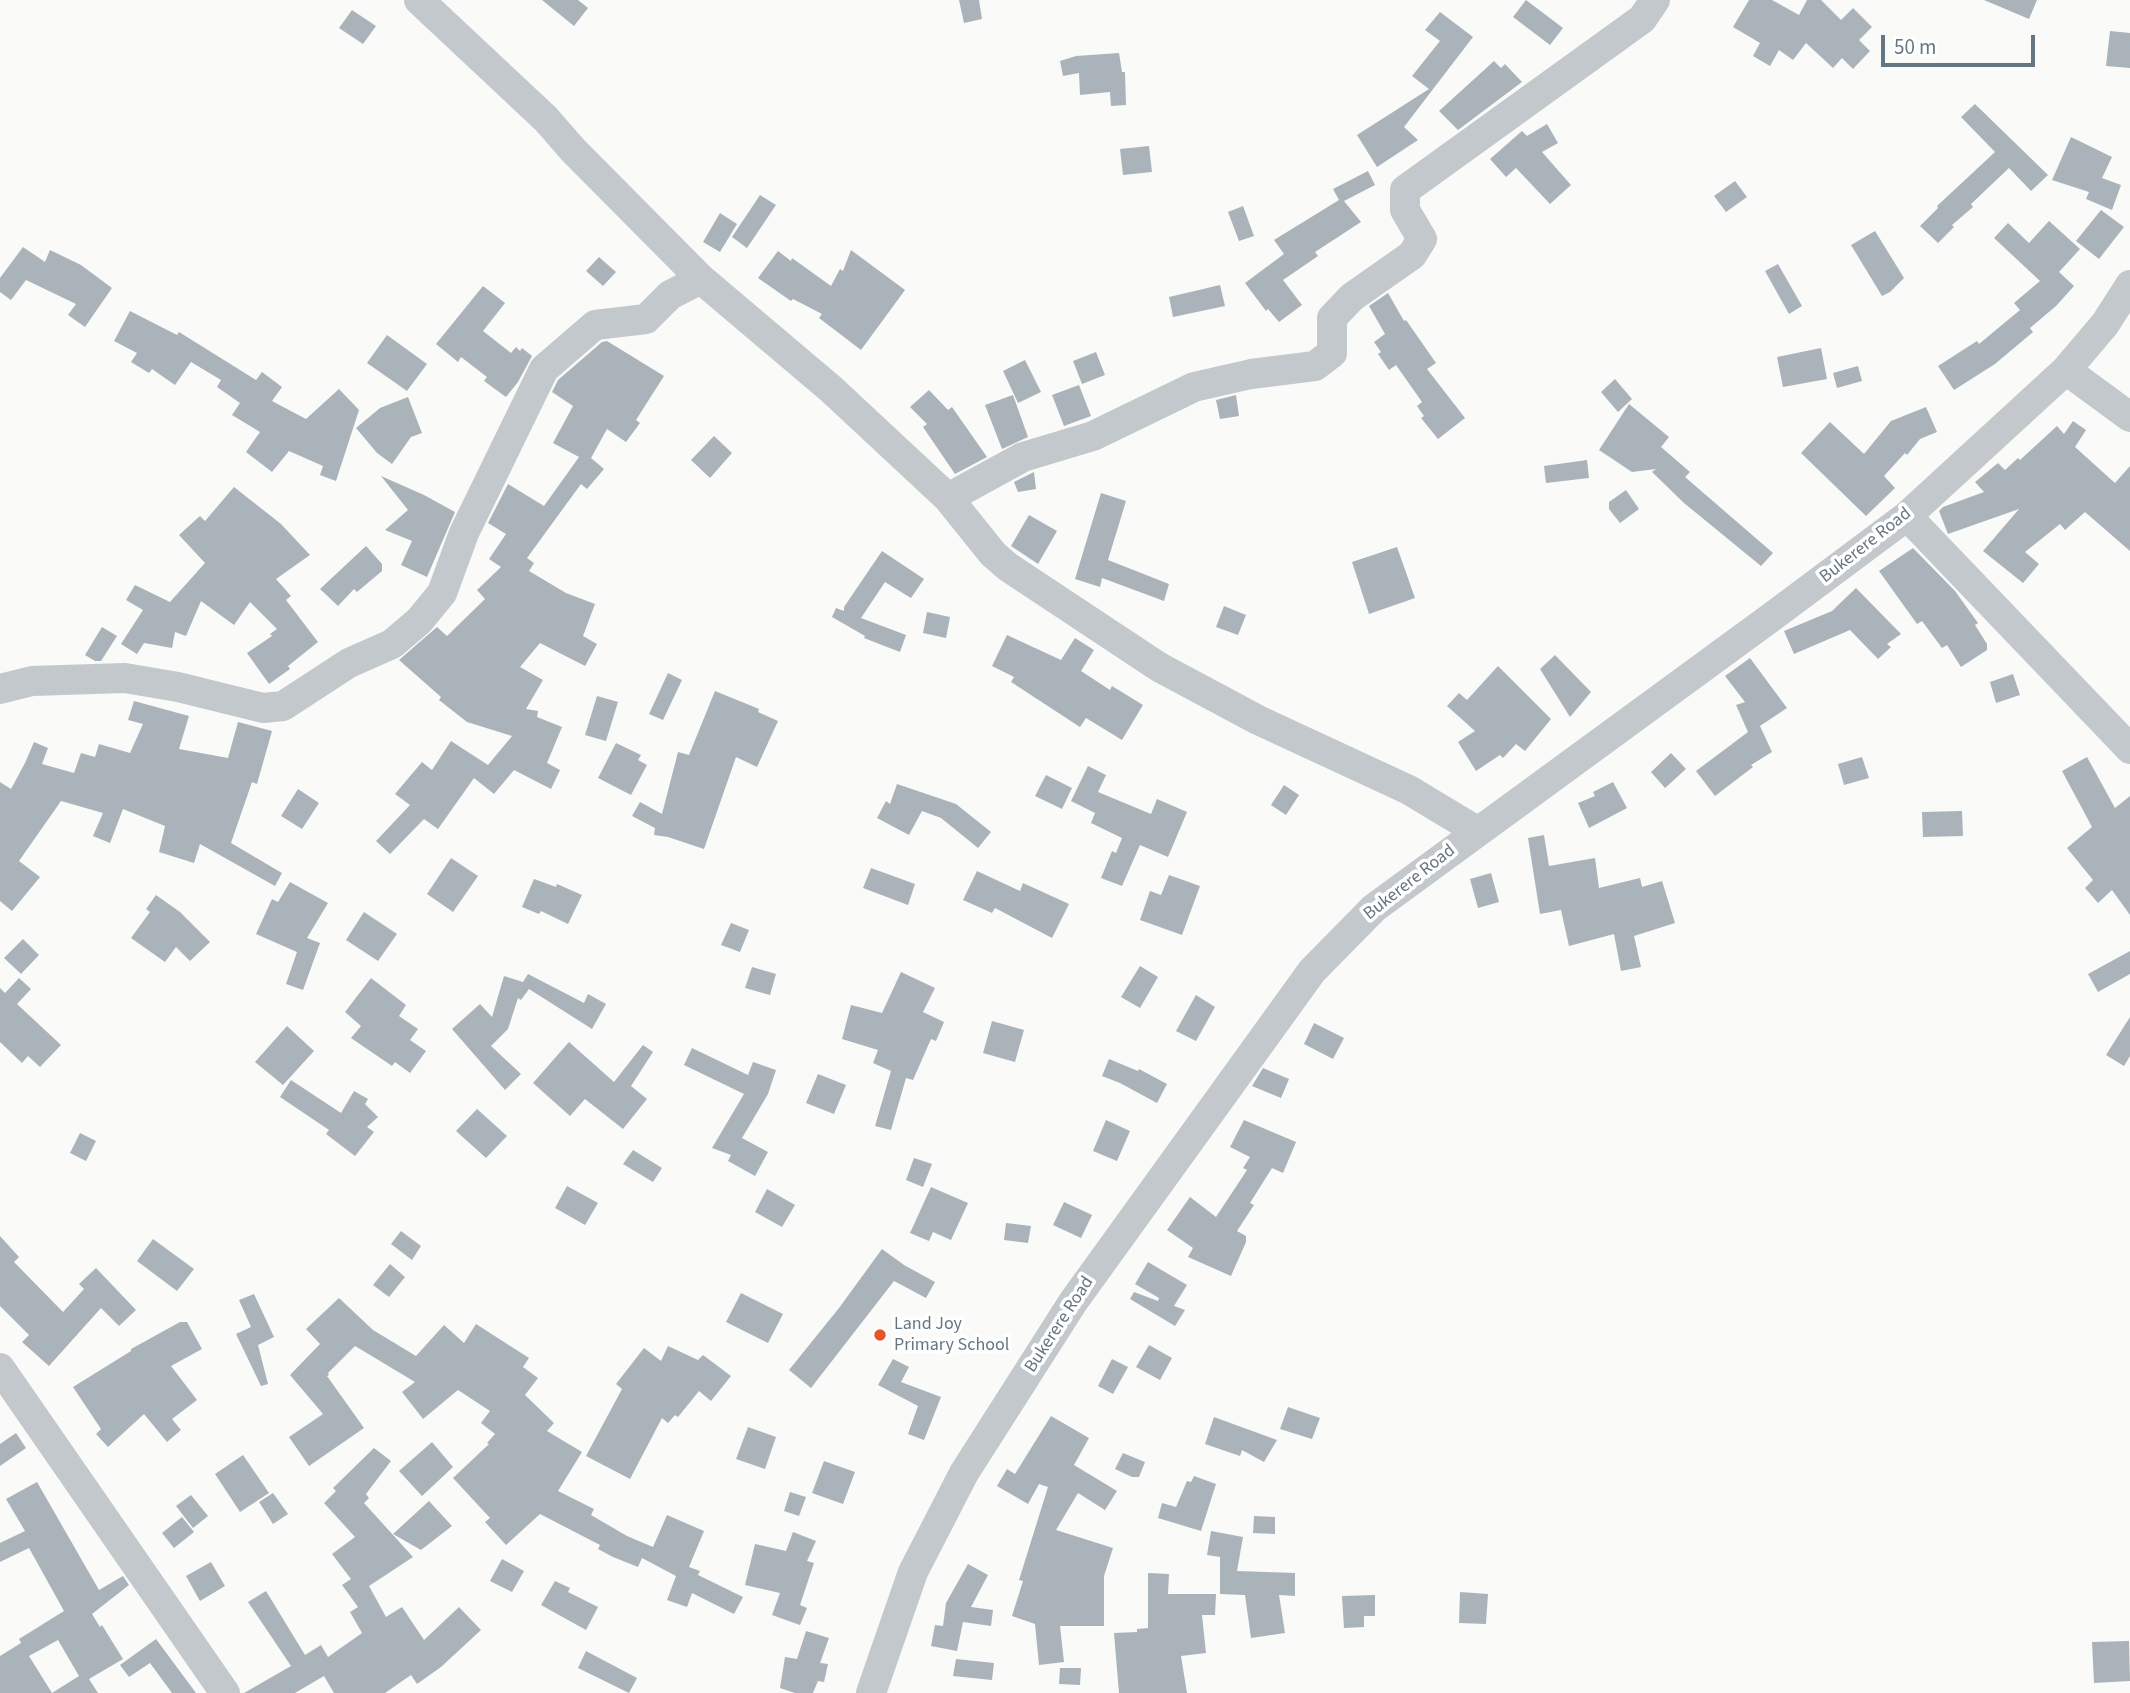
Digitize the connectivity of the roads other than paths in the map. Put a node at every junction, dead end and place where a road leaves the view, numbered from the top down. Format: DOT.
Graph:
graph roads {
  1 [pos="419,0"];
  2 [pos="1655,0"];
  3 [pos="701,279"];
  4 [pos="2130,285"];
  5 [pos="2066,370"];
  6 [pos="2130,416"];
  7 [pos="948,498"];
  8 [pos="1907,516"];
  9 [pos="0,689"];
  10 [pos="2130,749"];
  11 [pos="1477,831"];
  12 [pos="0,1368"];
  13 [pos="225,1693"];
  14 [pos="871,1693"];
  1 -- 3 [label="street"];
  2 -- 7 [label="street"];
  3 -- 7 [label="street"];
  3 -- 9 [label="street"];
  4 -- 5 [label="street, Bukerere Road"];
  5 -- 6 [label="street"];
  5 -- 8 [label="street, Bukerere Road"];
  7 -- 11 [label="street"];
  8 -- 10 [label="street"];
  8 -- 11 [label="street, Bukerere Road"];
  11 -- 14 [label="street, Bukerere Road"];
  12 -- 13 [label="street"];
}
